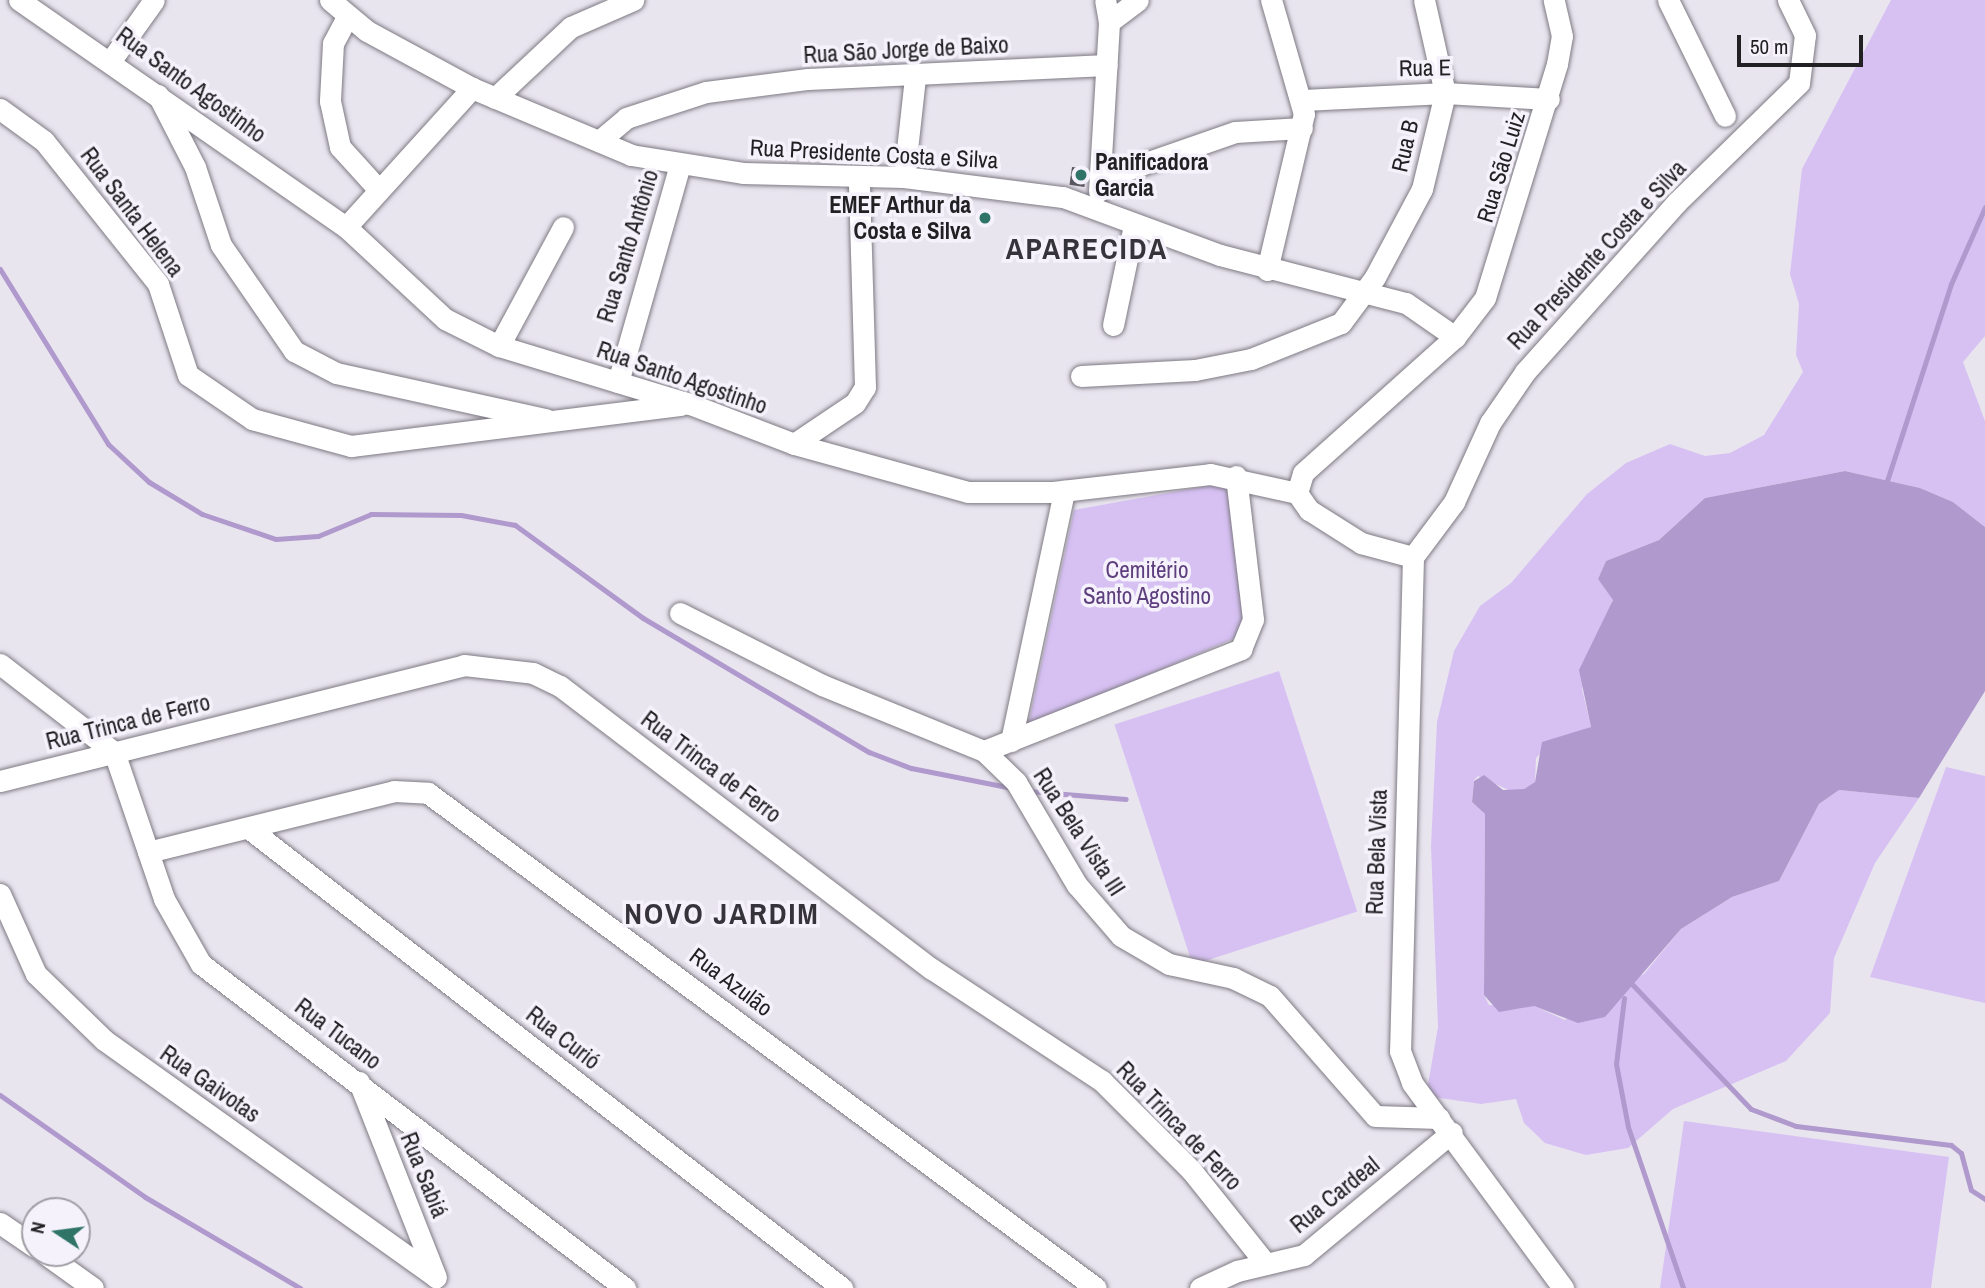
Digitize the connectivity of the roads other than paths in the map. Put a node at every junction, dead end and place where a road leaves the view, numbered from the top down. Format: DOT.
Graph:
graph roads {
  1 [pos="19,0"];
  2 [pos="153,0"];
  3 [pos="330,0"];
  4 [pos="633,0"];
  5 [pos="1105,0"];
  6 [pos="1138,0"];
  7 [pos="1273,0"];
  8 [pos="1424,0"];
  9 [pos="1554,0"];
  10 [pos="1668,0"];
  11 [pos="1788,0"];
  12 [pos="347,17"];
  13 [pos="1109,22"];
  14 [pos="112,59"];
  15 [pos="1107,65"];
  16 [pos="915,77"];
  17 [pos="472,88"];
  18 [pos="157,93"];
  19 [pos="1445,93"];
  20 [pos="495,98"];
  21 [pos="1549,99"];
  22 [pos="1303,100"];
  23 [pos="0,109"];
  24 [pos="1725,116"];
  25 [pos="1302,128"];
  26 [pos="599,141"];
  27 [pos="680,165"];
  28 [pos="904,177"];
  29 [pos="859,179"];
  30 [pos="1100,179"];
  31 [pos="379,190"];
  32 [pos="1097,207"];
  33 [pos="1134,225"];
  34 [pos="346,227"];
  35 [pos="563,227"];
  36 [pos="1267,270"];
  37 [pos="1364,291"];
  38 [pos="1113,326"];
  39 [pos="1455,337"];
  40 [pos="499,346"];
  41 [pos="1081,376"];
  42 [pos="618,382"];
  43 [pos="690,404"];
  44 [pos="558,422"];
  45 [pos="794,444"];
  46 [pos="1236,476"];
  47 [pos="1064,491"];
  48 [pos="1297,493"];
  49 [pos="1413,557"];
  50 [pos="680,612"];
  51 [pos="0,664"];
  52 [pos="1011,741"];
  53 [pos="984,751"];
  54 [pos="114,752"];
  55 [pos="0,781"];
  56 [pos="251,830"];
  57 [pos="148,852"];
  58 [pos="0,894"];
  59 [pos="358,1081"];
  60 [pos="1445,1125"];
  61 [pos="0,1223"];
  62 [pos="21,1237"];
  63 [pos="1266,1264"];
  64 [pos="64,1267"];
  65 [pos="597,1267"];
  66 [pos="439,1282"];
  67 [pos="93,1288"];
  68 [pos="607,1288"];
  69 [pos="625,1288"];
  70 [pos="842,1288"];
  71 [pos="1096,1288"];
  72 [pos="1200,1288"];
  73 [pos="1563,1288"];
  1 -- 14 [label="street, Rua Santo Agostinho"];
  2 -- 14 [label="street"];
  3 -- 12 [label="street, Rua Presidente Costa e Silva"];
  4 -- 20 [label="street"];
  5 -- 13 [label="street"];
  6 -- 13 [label="street"];
  7 -- 22 [label="street"];
  8 -- 19 [label="street, Rua B"];
  9 -- 21 [label="street, Rua São Luiz"];
  10 -- 24 [label="street"];
  11 -- 49 [label="street, Rua Presidente Costa e Silva"];
  12 -- 17 [label="street, Rua Presidente Costa e Silva"];
  12 -- 31 [label="street"];
  13 -- 15 [label="street"];
  14 -- 18 [label="street, Rua Santo Agostinho"];
  15 -- 16 [label="street, Rua São Jorge de Baixo"];
  15 -- 30 [label="street"];
  16 -- 26 [label="street, Rua São Jorge de Baixo"];
  16 -- 28 [label="street"];
  17 -- 20 [label="street, Rua Presidente Costa e Silva"];
  17 -- 31 [label="street"];
  18 -- 34 [label="street, Rua Santo Agostinho"];
  18 -- 44 [label="street"];
  19 -- 21 [label="street, Rua E"];
  19 -- 22 [label="street, Rua E"];
  19 -- 37 [label="street, Rua B"];
  20 -- 26 [label="street, Rua Presidente Costa e Silva"];
  21 -- 39 [label="street, Rua São Luiz"];
  22 -- 25 [label="street"];
  23 -- 44 [label="street, Rua Santa Helena"];
  25 -- 30 [label="street"];
  25 -- 36 [label="street"];
  26 -- 27 [label="street, Rua Presidente Costa e Silva"];
  27 -- 29 [label="street, Rua Presidente Costa e Silva"];
  27 -- 42 [label="street, Rua Santo Antônio"];
  28 -- 29 [label="street, Rua Presidente Costa e Silva"];
  28 -- 32 [label="street, Rua Presidente Costa e Silva"];
  29 -- 45 [label="street"];
  30 -- 32 [label="street"];
  31 -- 34 [label="street"];
  32 -- 33 [label="street, Rua Presidente Costa e Silva"];
  33 -- 36 [label="street, Rua Presidente Costa e Silva"];
  33 -- 38 [label="street"];
  34 -- 40 [label="street, Rua Santo Agostinho"];
  35 -- 40 [label="street"];
  36 -- 37 [label="street, Rua Presidente Costa e Silva"];
  37 -- 39 [label="street, Rua Presidente Costa e Silva"];
  37 -- 41 [label="street, Rua B"];
  39 -- 48 [label="street"];
  40 -- 42 [label="street, Rua Santo Agostinho"];
  42 -- 43 [label="street, Rua Santo Agostinho"];
  43 -- 44 [label="street, Rua Santa Helena"];
  43 -- 45 [label="street, Rua Santo Agostinho"];
  45 -- 47 [label="street, Rua Santo Agostinho"];
  46 -- 47 [label="street, Rua Santo Agostinho"];
  46 -- 48 [label="street, Rua Santo Agostinho"];
  46 -- 52 [label="street"];
  47 -- 52 [label="street"];
  48 -- 49 [label="street"];
  49 -- 60 [label="street, Rua Bela Vista"];
  50 -- 53 [label="street, Rua Bela Vista III"];
  51 -- 54 [label="street"];
  52 -- 53 [label="street"];
  53 -- 60 [label="street, Rua Bela Vista III"];
  54 -- 55 [label="street, Rua Trinca de Ferro"];
  54 -- 57 [label="street, Rua Tucano"];
  54 -- 63 [label="street, Rua Trinca de Ferro"];
  56 -- 57 [label="street, Rua Azulão"];
  56 -- 70 [label="street, Rua Curió"];
  56 -- 71 [label="street, Rua Azulão"];
  57 -- 59 [label="street, Rua Tucano"];
  58 -- 66 [label="street, Rua Gaivotas"];
  59 -- 65 [label="street, Rua Tucano"];
  59 -- 66 [label="street, Rua Sabiá"];
  60 -- 63 [label="street, Rua Cardeal"];
  60 -- 73 [label="street, Rua Bela Vista"];
  61 -- 62 [label="street"];
  63 -- 72 [label="street, Rua Cardeal"];
  64 -- 67 [label="street"];
  65 -- 68 [label="street"];
  65 -- 69 [label="street, Rua Tucano"];
}
